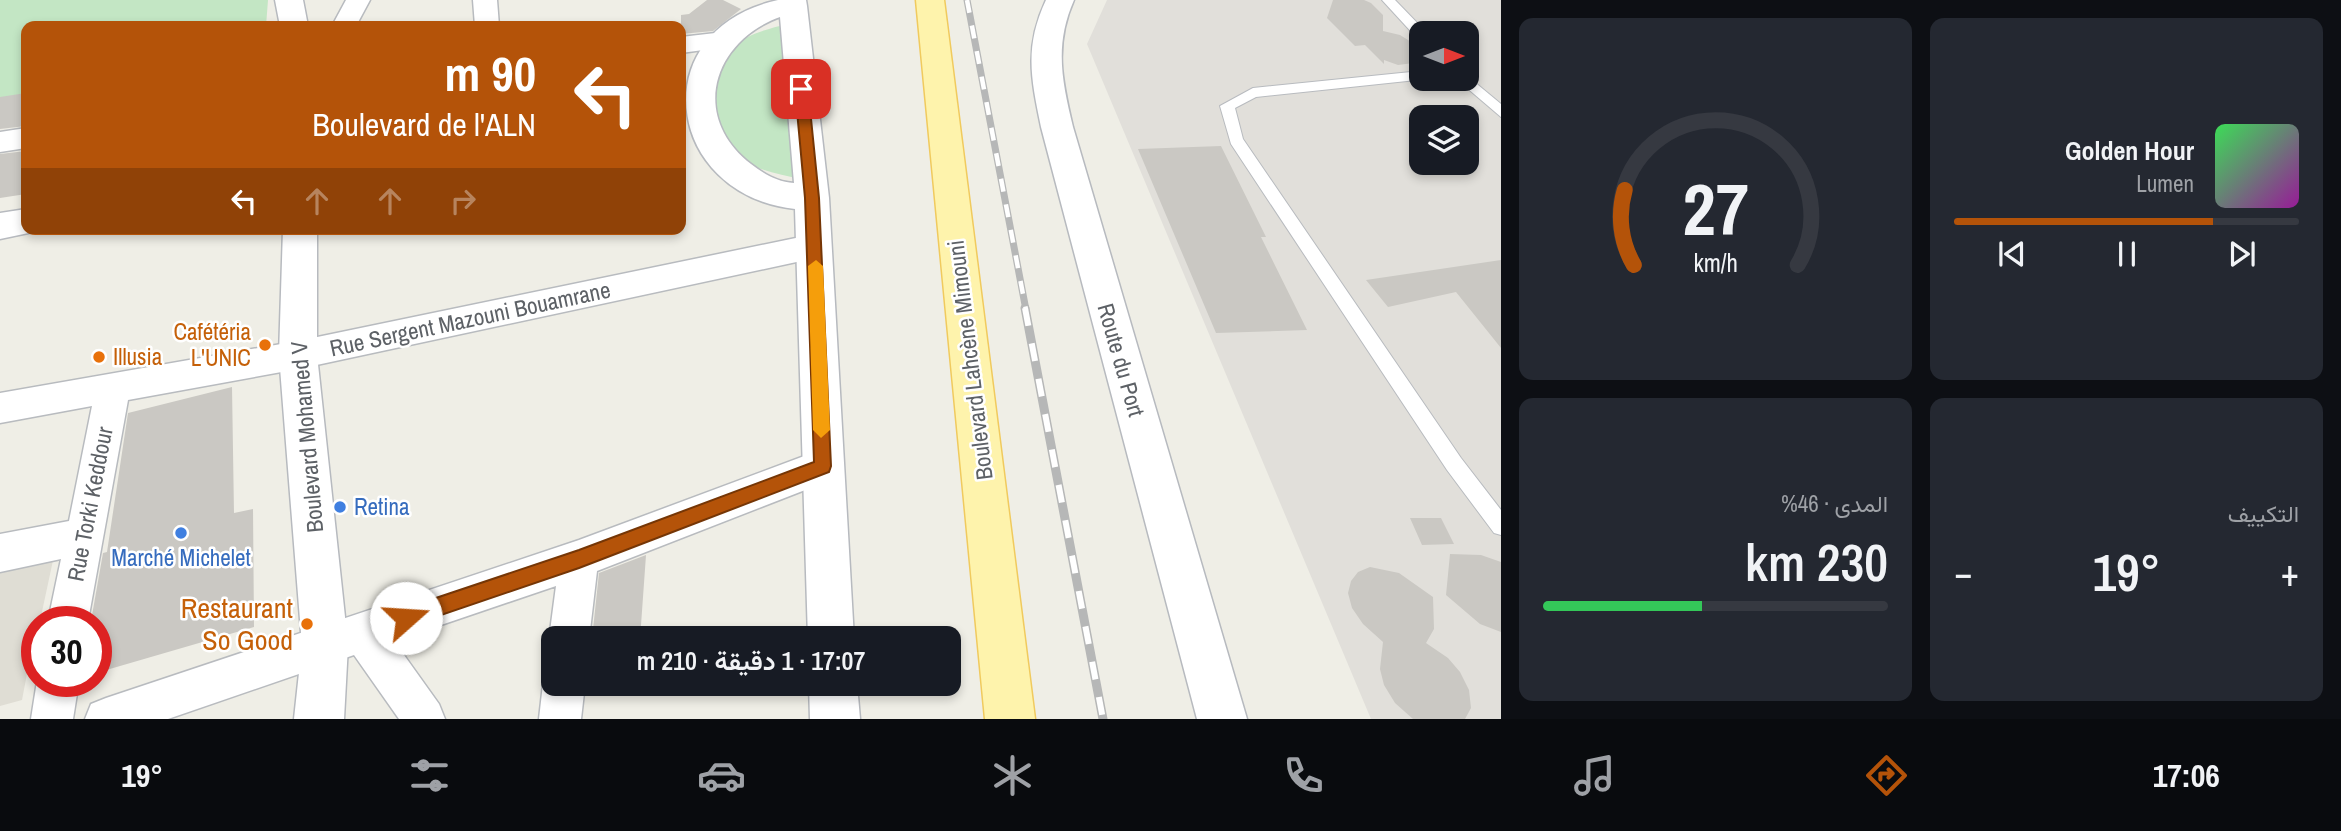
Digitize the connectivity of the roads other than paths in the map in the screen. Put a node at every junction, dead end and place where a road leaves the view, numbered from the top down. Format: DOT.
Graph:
graph roads {
  1 [pos="289,0"];
  2 [pos="358,0"];
  3 [pos="485,0"];
  4 [pos="930,0"];
  5 [pos="1060,0"];
  6 [pos="1388,0"];
  7 [pos="793,3"];
  8 [pos="293,21"];
  9 [pos="347,21"];
  10 [pos="487,21"];
  11 [pos="1409,22"];
  12 [pos="724,40"];
  13 [pos="686,45"];
  14 [pos="1409,77"];
  15 [pos="1478,91"];
  16 [pos="1501,112"];
  17 [pos="690,117"];
  18 [pos="21,139"];
  19 [pos="0,142"];
  20 [pos="812,198"];
  21 [pos="21,223"];
  22 [pos="0,226"];
  23 [pos="300,235"];
  24 [pos="815,246"];
  25 [pos="298,355"];
  26 [pos="113,387"];
  27 [pos="0,408"];
  28 [pos="823,466"];
  29 [pos="1501,526"];
  30 [pos="82,536"];
  31 [pos="0,553"];
  32 [pos="579,559"];
  33 [pos="70,606"];
  34 [pos="571,626"];
  35 [pos="830,626"];
  36 [pos="344,639"];
  37 [pos="562,696"];
  38 [pos="834,696"];
  39 [pos="55,697"];
  40 [pos="52,719"];
  41 [pos="106,719"];
  42 [pos="319,719"];
  43 [pos="424,719"];
  44 [pos="559,719"];
  45 [pos="835,719"];
  46 [pos="1010,719"];
  47 [pos="1222,719"];
  1 -- 8 [label="main road"];
  2 -- 9 [label="street"];
  3 -- 10 [label="street"];
  4 -- 46 [label="main road, Boulevard Lahcène Mimouni"];
  5 -- 47 [label="main road, Route du Port"];
  6 -- 11 [label="lane"];
  7 -- 12 [label="main road"];
  7 -- 20 [label="main road"];
  12 -- 13 [label="street"];
  12 -- 17 [label="main road"];
  14 -- 29 [label="lane"];
  15 -- 16 [label="lane"];
  17 -- 20 [label="main road"];
  18 -- 19 [label="street"];
  20 -- 24 [label="main road"];
  21 -- 22 [label="main road"];
  23 -- 25 [label="main road, Boulevard Mohamed V"];
  24 -- 25 [label="street, Rue Sergent Mazouni Bouamrane"];
  24 -- 28 [label="main road"];
  25 -- 26 [label="street, Rue Sergent Mazouni Bouamrane"];
  25 -- 36 [label="main road, Boulevard Mohamed V"];
  26 -- 27 [label="street, Rue Sergent Mazouni Bouamrane"];
  26 -- 30 [label="street, Rue Torki Keddour"];
  28 -- 32 [label="street"];
  28 -- 35 [label="main road"];
  30 -- 31 [label="street"];
  30 -- 33 [label="street, Rue Torki Keddour"];
  32 -- 34 [label="street"];
  32 -- 36 [label="street"];
  36 -- 41 [label="street"];
  36 -- 42 [label="main road, Boulevard Mohamed V"];
  36 -- 43 [label="street"];
  37 -- 44 [label="street"];
  38 -- 45 [label="main road"];
  39 -- 40 [label="street"];
}
